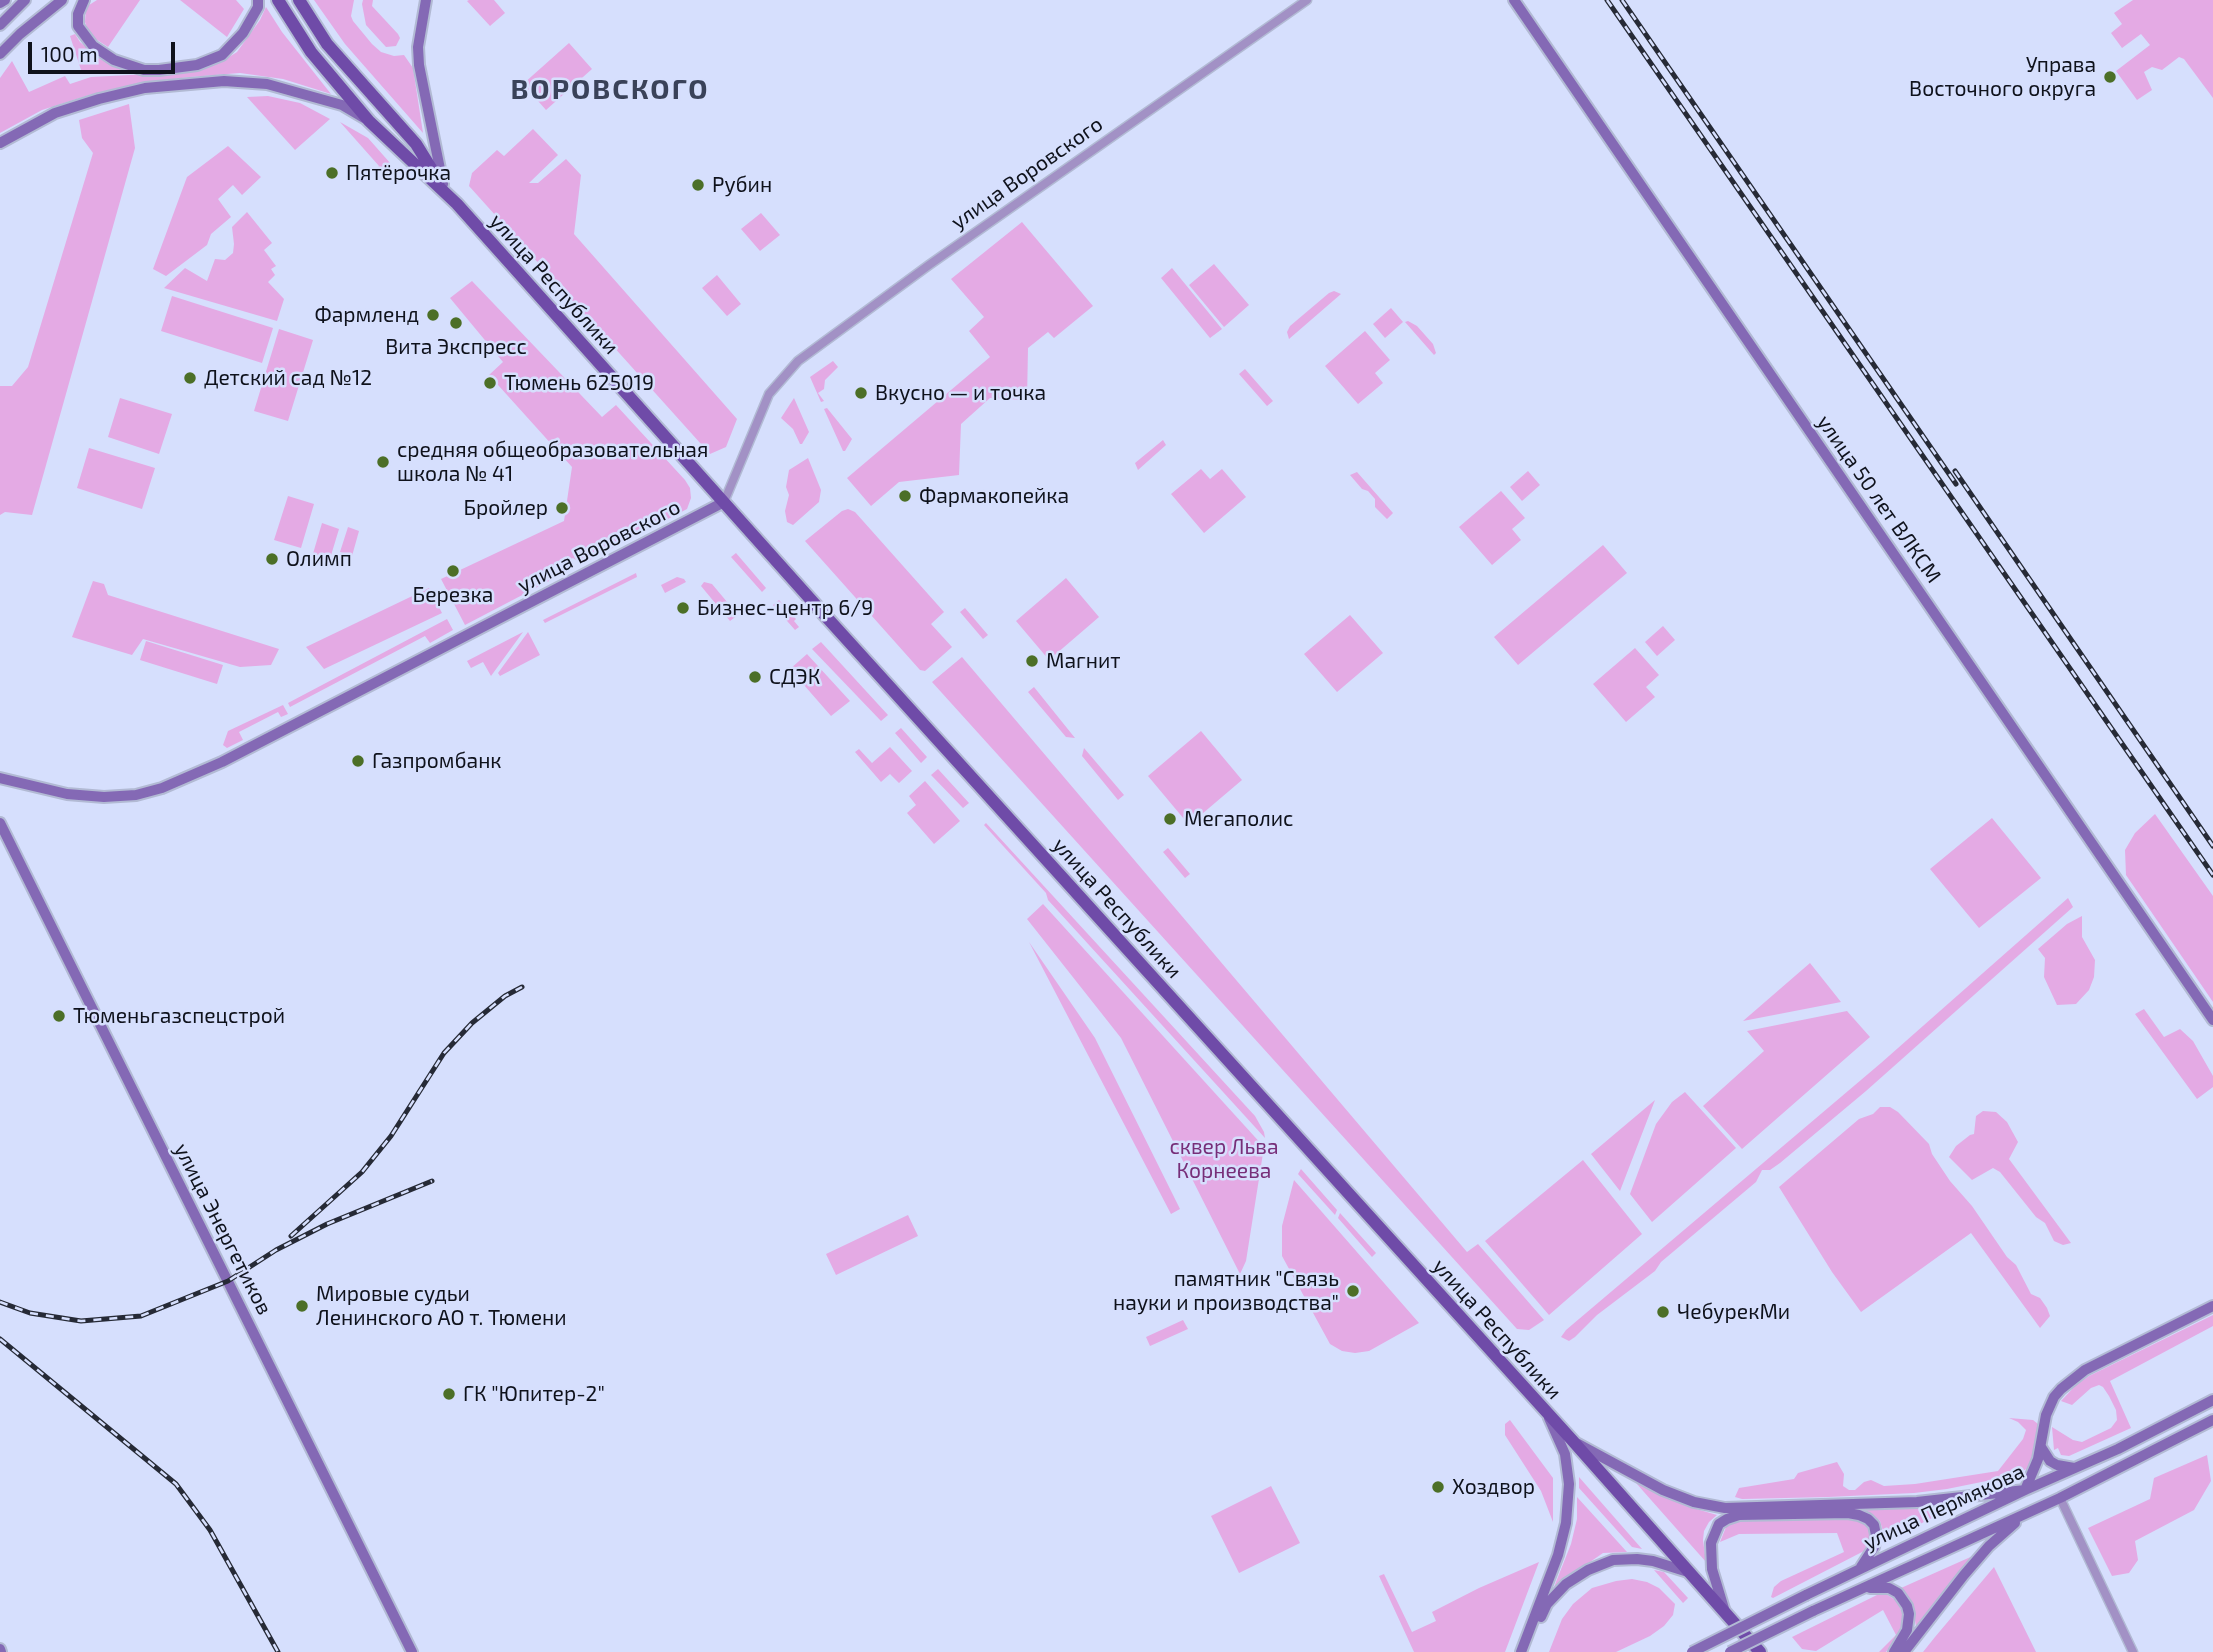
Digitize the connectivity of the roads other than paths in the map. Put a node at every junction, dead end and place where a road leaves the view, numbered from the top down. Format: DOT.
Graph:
graph roads {
  1 [pos="5,0"];
  2 [pos="25,0"];
  3 [pos="62,0"];
  4 [pos="84,0"];
  5 [pos="258,0"];
  6 [pos="278,0"];
  7 [pos="299,0"];
  8 [pos="426,0"];
  9 [pos="1307,0"];
  10 [pos="1514,0"];
  11 [pos="0,3"];
  12 [pos="0,25"];
  13 [pos="0,54"];
  14 [pos="369,121"];
  15 [pos="0,143"];
  16 [pos="444,190"];
  17 [pos="724,502"];
  18 [pos="0,778"];
  19 [pos="0,823"];
  20 [pos="2213,1020"];
  21 [pos="2213,1306"];
  22 [pos="2213,1400"];
  23 [pos="1548,1415"];
  24 [pos="2213,1420"];
  25 [pos="1572,1440"];
  26 [pos="2041,1447"];
  27 [pos="2074,1468"];
  28 [pos="2025,1490"];
  29 [pos="2060,1498"];
  30 [pos="2025,1514"];
  31 [pos="1859,1569"];
  32 [pos="1688,1572"];
  33 [pos="1864,1588"];
  34 [pos="1725,1612"];
  35 [pos="412,1652"];
  36 [pos="1521,1652"];
  37 [pos="1528,1652"];
  38 [pos="1692,1652"];
  39 [pos="1730,1652"];
  40 [pos="1760,1652"];
  41 [pos="1894,1652"];
  42 [pos="1904,1652"];
  43 [pos="2133,1652"];
  1 -- 11 [label="main road"];
  2 -- 12 [label="main road"];
  3 -- 13 [label="main road"];
  4 -- 5 [label="main road"];
  6 -- 14 [label="main road, улица Республики"];
  7 -- 16 [label="main road, улица Республики"];
  8 -- 16 [label="main road"];
  9 -- 17 [label="street, улица Воровского"];
  10 -- 20 [label="main road, улица 50 лет ВЛКСМ"];
  14 -- 15 [label="main road"];
  14 -- 16 [label="main road, улица Республики"];
  16 -- 17 [label="main road, улица Республики"];
  17 -- 18 [label="main road, улица Воровского"];
  17 -- 23 [label="main road, улица Республики"];
  19 -- 35 [label="main road, улица Энергетиков"];
  21 -- 26 [label="main road"];
  22 -- 27 [label="main road, улица Пермякова"];
  23 -- 25 [label="main road, улица Республики"];
  23 -- 36 [label="main road"];
  24 -- 29 [label="main road, улица Пермякова"];
  25 -- 28 [label="main road"];
  25 -- 32 [label="main road, улица Республики"];
  26 -- 27 [label="main road"];
  26 -- 28 [label="main road"];
  27 -- 28 [label="main road, улица Пермякова"];
  28 -- 31 [label="main road, улица Пермякова"];
  29 -- 30 [label="main road, улица Пермякова"];
  29 -- 43 [label="street"];
  30 -- 33 [label="main road, улица Пермякова"];
  30 -- 42 [label="main road"];
  31 -- 34 [label="main road"];
  31 -- 38 [label="main road, улица Пермякова, bridge"];
  32 -- 34 [label="main road, улица Республики"];
  32 -- 37 [label="main road"];
  33 -- 39 [label="main road, улица Пермякова, bridge"];
  33 -- 41 [label="main road"];
  34 -- 40 [label="main road, улица Республики"];
}
